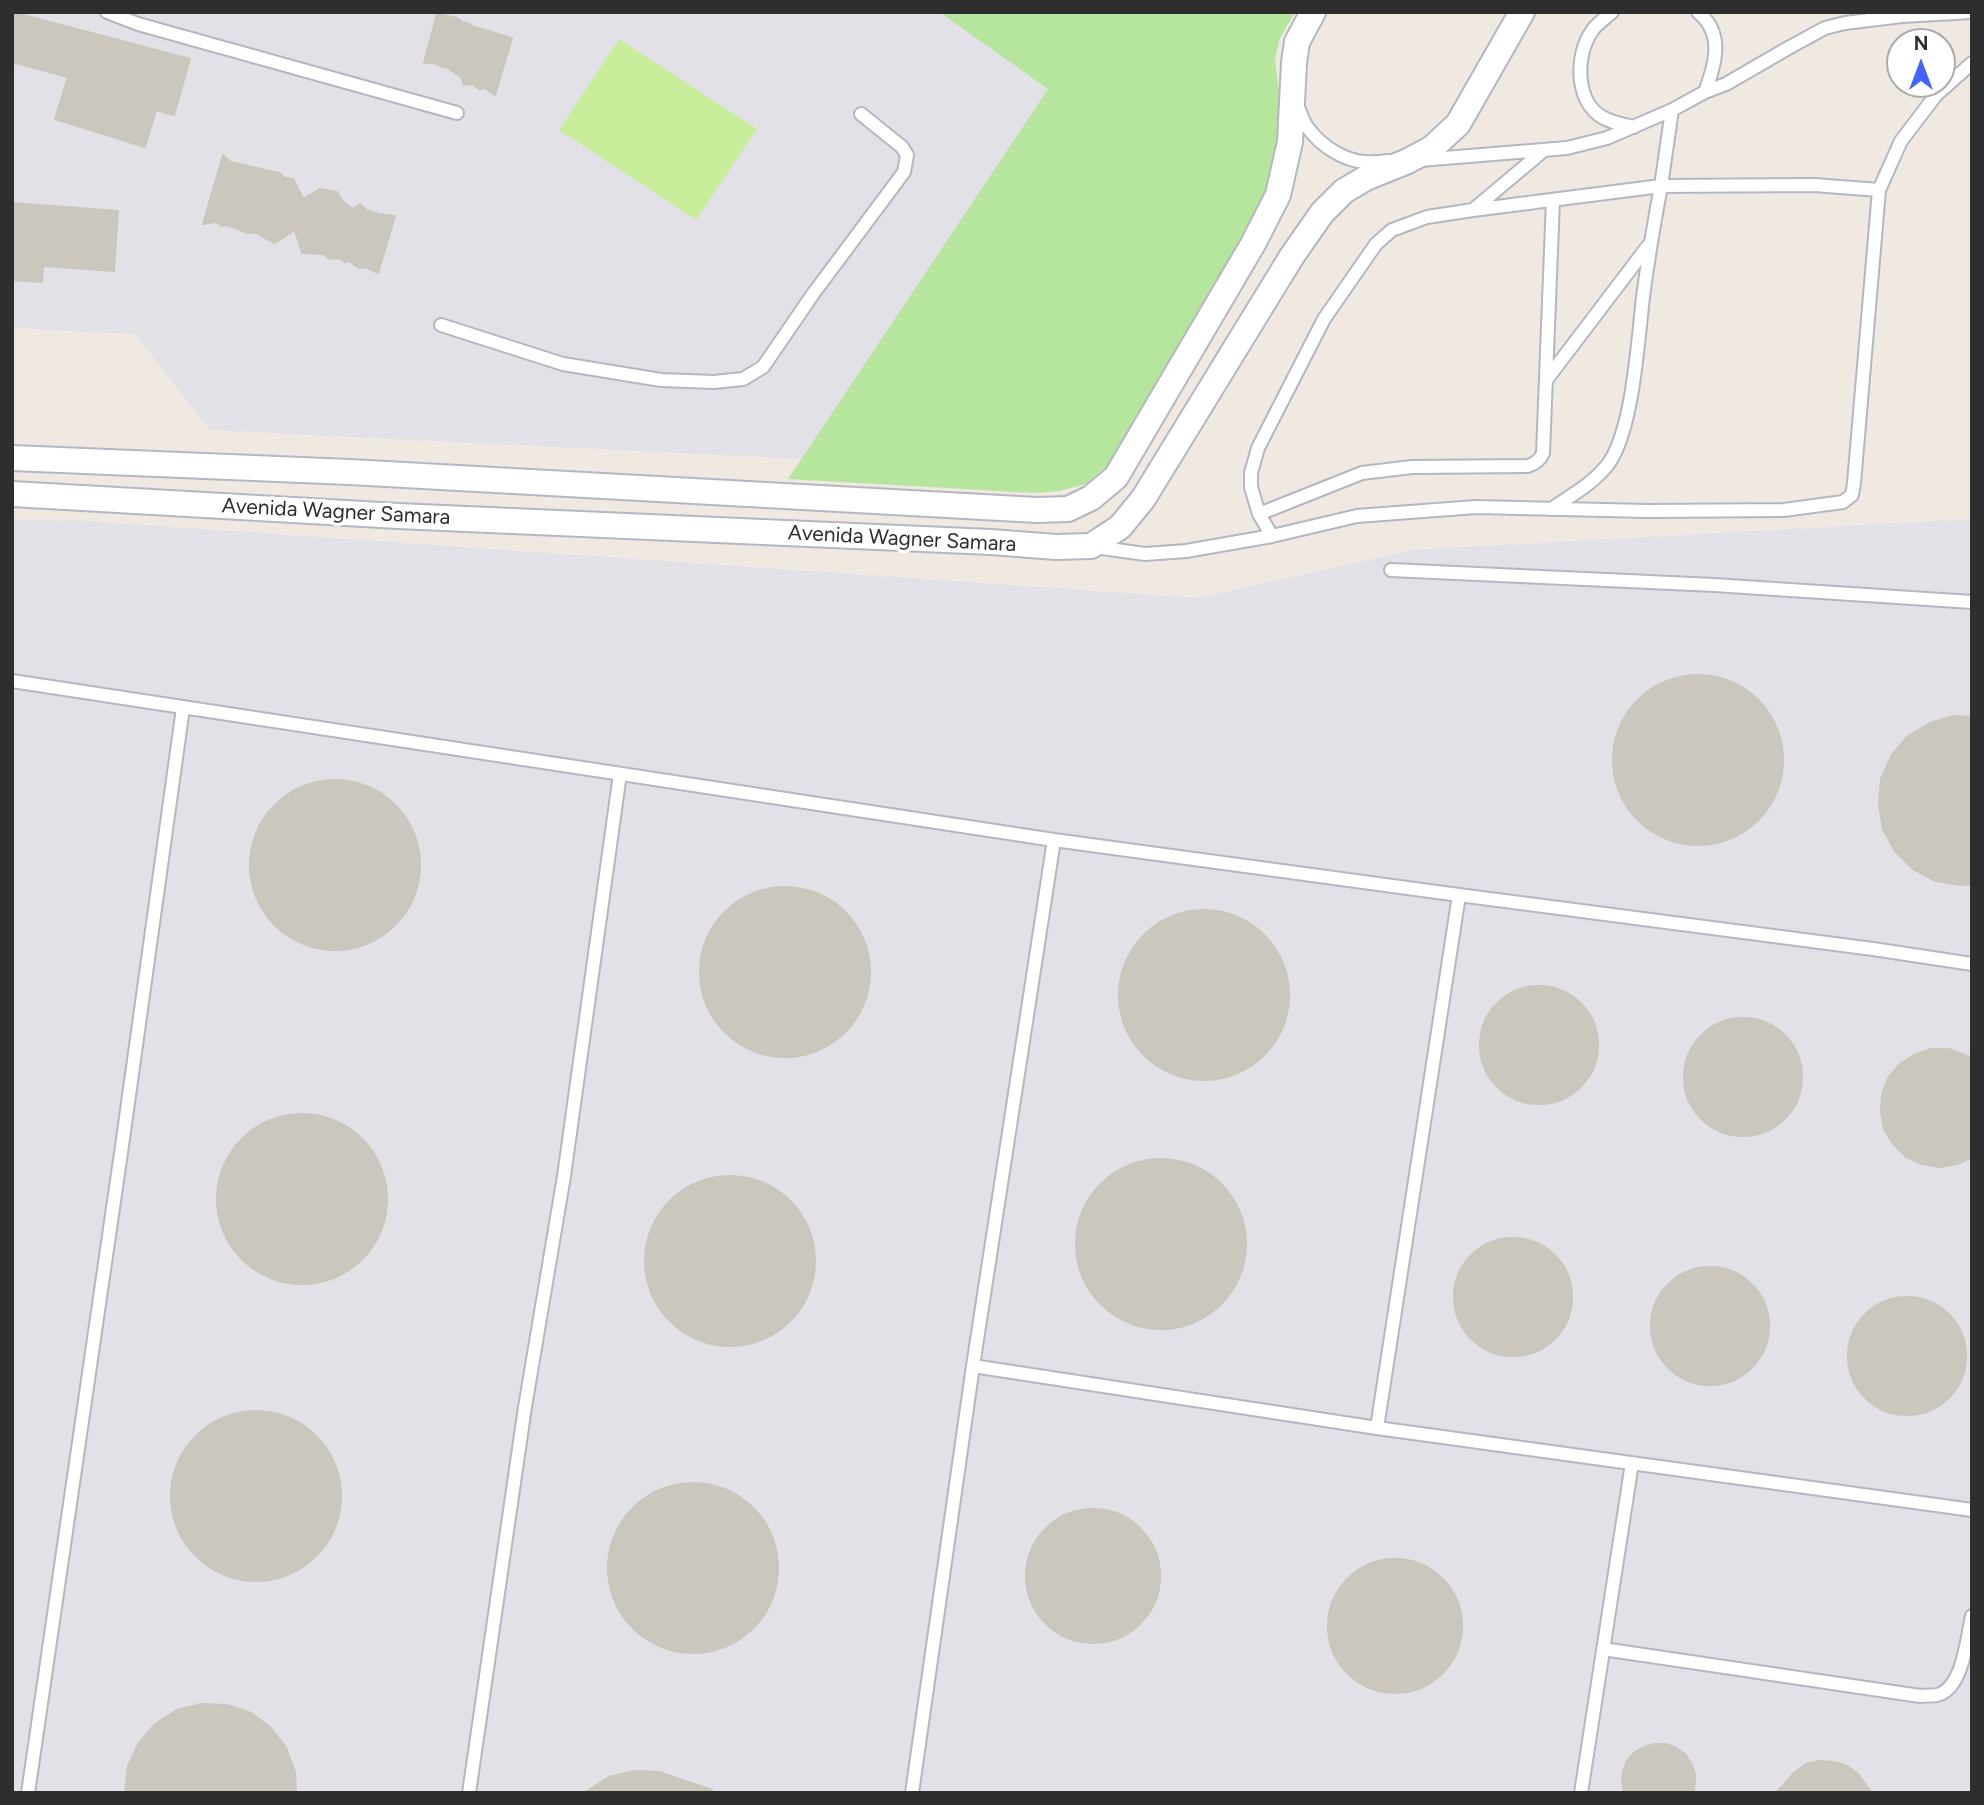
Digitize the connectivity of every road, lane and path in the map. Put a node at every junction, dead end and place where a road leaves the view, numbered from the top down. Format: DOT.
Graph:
graph roads {
  1 [pos="107,12"];
  2 [pos="1312,12"];
  3 [pos="1522,12"];
  4 [pos="1612,12"];
  5 [pos="1698,12"];
  6 [pos="1971,14"];
  7 [pos="1972,63"];
  8 [pos="1705,92"];
  9 [pos="1293,97"];
  10 [pos="1672,110"];
  11 [pos="457,113"];
  12 [pos="861,114"];
  13 [pos="1634,127"];
  14 [pos="1544,151"];
  15 [pos="1408,161"];
  16 [pos="1661,186"];
  17 [pos="1879,190"];
  18 [pos="1553,200"];
  19 [pos="1473,209"];
  20 [pos="1650,243"];
  21 [pos="441,325"];
  22 [pos="1546,379"];
  23 [pos="12,458"];
  24 [pos="12,494"];
  25 [pos="1551,509"];
  26 [pos="1259,514"];
  27 [pos="1272,536"];
  28 [pos="1091,546"];
  29 [pos="1391,570"];
  30 [pos="1972,602"];
  31 [pos="12,681"];
  32 [pos="183,708"];
  33 [pos="620,774"];
  34 [pos="1054,840"];
  35 [pos="1459,895"];
  36 [pos="1972,964"];
  37 [pos="973,1366"];
  38 [pos="1377,1428"];
  39 [pos="1632,1463"];
  40 [pos="1972,1510"];
  41 [pos="1972,1616"];
  42 [pos="1603,1649"];
  43 [pos="28,1793"];
  44 [pos="469,1793"];
  45 [pos="912,1793"];
  46 [pos="1581,1793"];
  1 -- 11 [label="lane"];
  2 -- 9 [label="street, Avenida Wagner Samara"];
  3 -- 15 [label="street"];
  4 -- 13 [label="lane"];
  5 -- 8 [label="lane"];
  6 -- 8 [label="lane"];
  7 -- 17 [label="lane"];
  8 -- 10 [label="lane"];
  9 -- 15 [label="lane"];
  9 -- 23 [label="street, Avenida Wagner Samara"];
  10 -- 13 [label="lane"];
  10 -- 16 [label="lane"];
  12 -- 21 [label="lane"];
  13 -- 14 [label="lane"];
  14 -- 15 [label="lane"];
  14 -- 19 [label="lane"];
  15 -- 28 [label="street"];
  16 -- 17 [label="lane"];
  16 -- 18 [label="lane"];
  16 -- 20 [label="lane"];
  17 -- 25 [label="lane"];
  18 -- 19 [label="lane"];
  18 -- 22 [label="lane"];
  19 -- 26 [label="lane"];
  20 -- 22 [label="lane"];
  20 -- 25 [label="lane"];
  22 -- 26 [label="lane"];
  24 -- 28 [label="street, Avenida Wagner Samara"];
  25 -- 27 [label="lane"];
  26 -- 27 [label="lane"];
  27 -- 28 [label="lane"];
  29 -- 30 [label="lane"];
  31 -- 32 [label="lane"];
  32 -- 33 [label="lane"];
  32 -- 43 [label="lane"];
  33 -- 34 [label="lane"];
  33 -- 44 [label="lane"];
  34 -- 35 [label="lane"];
  34 -- 37 [label="lane"];
  35 -- 36 [label="lane"];
  35 -- 38 [label="lane"];
  37 -- 38 [label="lane"];
  37 -- 45 [label="lane"];
  38 -- 39 [label="lane"];
  39 -- 40 [label="lane"];
  39 -- 42 [label="lane"];
  41 -- 42 [label="lane"];
  42 -- 46 [label="lane"];
}
